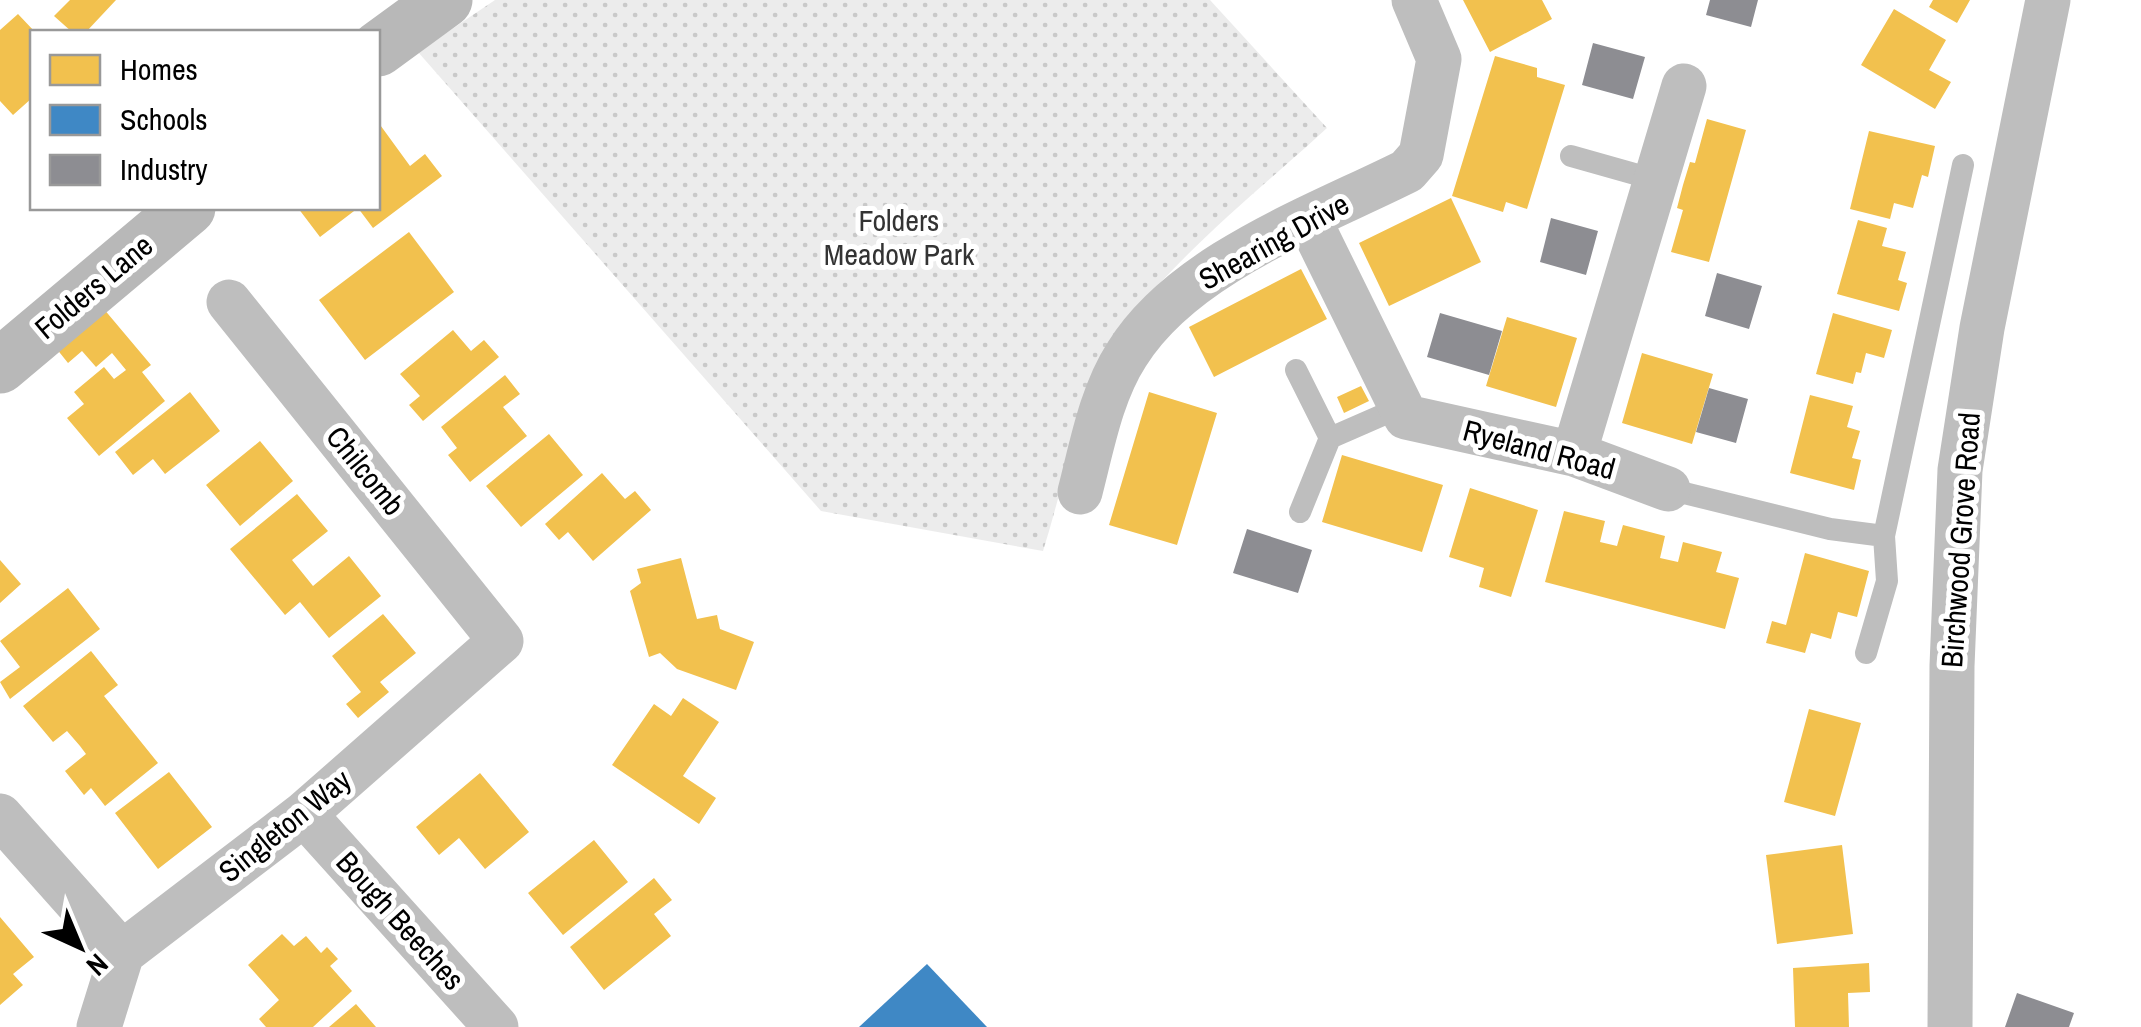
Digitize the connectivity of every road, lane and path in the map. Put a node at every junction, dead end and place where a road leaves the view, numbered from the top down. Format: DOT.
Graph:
graph roads {
  1 [pos="445,0"];
  2 [pos="1414,0"];
  3 [pos="2048,0"];
  4 [pos="380,47"];
  5 [pos="1684,86"];
  6 [pos="1572,156"];
  7 [pos="1962,165"];
  8 [pos="1656,180"];
  9 [pos="185,210"];
  10 [pos="1309,220"];
  11 [pos="229,302"];
  12 [pos="4,354"];
  13 [pos="1296,370"];
  14 [pos="1401,406"];
  15 [pos="1330,438"];
  16 [pos="1574,454"];
  17 [pos="1668,489"];
  18 [pos="1080,492"];
  19 [pos="1300,512"];
  20 [pos="1884,536"];
  21 [pos="502,641"];
  22 [pos="1866,653"];
  23 [pos="304,814"];
  24 [pos="0,816"];
  25 [pos="122,953"];
  26 [pos="99,1027"];
  27 [pos="496,1027"];
  28 [pos="1950,1027"];
  1 -- 4 [label="main road"];
  2 -- 10 [label="street, Shearing Drive"];
  3 -- 28 [label="street, Birchwood Grove Road"];
  5 -- 8 [label="street"];
  6 -- 8 [label="lane"];
  7 -- 20 [label="lane"];
  8 -- 16 [label="street"];
  9 -- 12 [label="main road, Folders Lane"];
  10 -- 14 [label="street"];
  10 -- 18 [label="street, Shearing Drive"];
  11 -- 21 [label="street, Chilcomb"];
  13 -- 15 [label="lane"];
  14 -- 15 [label="lane"];
  14 -- 16 [label="street, Ryeland Road"];
  15 -- 19 [label="lane"];
  16 -- 17 [label="street, Ryeland Road"];
  17 -- 20 [label="lane, Ryeland Road"];
  20 -- 22 [label="lane"];
  21 -- 23 [label="street, Singleton Way"];
  23 -- 25 [label="street, Singleton Way"];
  23 -- 27 [label="street, Bough Beeches"];
  24 -- 25 [label="street"];
  25 -- 26 [label="street"];
}
